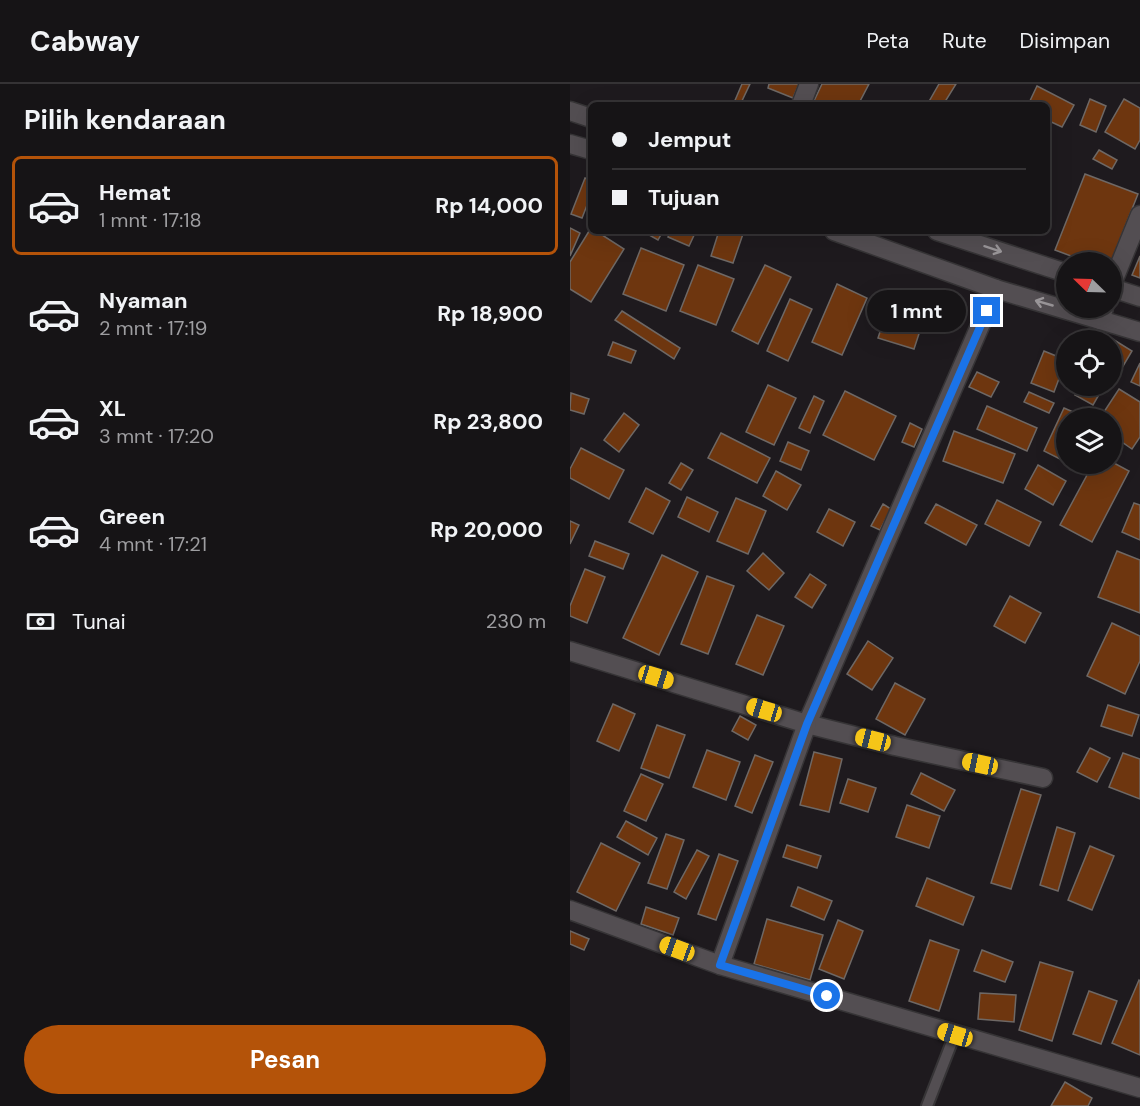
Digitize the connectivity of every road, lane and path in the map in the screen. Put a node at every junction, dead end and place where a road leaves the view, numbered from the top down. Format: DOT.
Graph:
graph roads {
  1 [pos="809,84"];
  2 [pos="802,102"];
  3 [pos="570,111"];
  4 [pos="588,117"];
  5 [pos="570,144"];
  6 [pos="588,149"];
  7 [pos="1140,215"];
  8 [pos="842,234"];
  9 [pos="946,234"];
  10 [pos="1122,261"];
  11 [pos="1056,270"];
  12 [pos="996,289"];
  13 [pos="1122,290"];
  14 [pos="1140,297"];
  15 [pos="1056,303"];
  16 [pos="1110,318"];
  17 [pos="1140,332"];
  18 [pos="570,651"];
  19 [pos="807,724"];
  20 [pos="1043,778"];
  21 [pos="570,910"];
  22 [pos="720,965"];
  23 [pos="955,1035"];
  24 [pos="1140,1088"];
  25 [pos="927,1106"];
  1 -- 2 [label="street"];
  3 -- 4 [label="street"];
  5 -- 6 [label="street"];
  7 -- 10 [label="street"];
  8 -- 12 [label="street"];
  9 -- 11 [label="street, one-way"];
  15 -- 12 [label="street, one-way"];
  12 -- 19 [label="street"];
  13 -- 14 [label="street"];
  16 -- 17 [label="street"];
  18 -- 19 [label="street"];
  19 -- 20 [label="street"];
  19 -- 22 [label="street"];
  21 -- 22 [label="street"];
  22 -- 23 [label="street"];
  23 -- 24 [label="street"];
  23 -- 25 [label="lane"];
}
